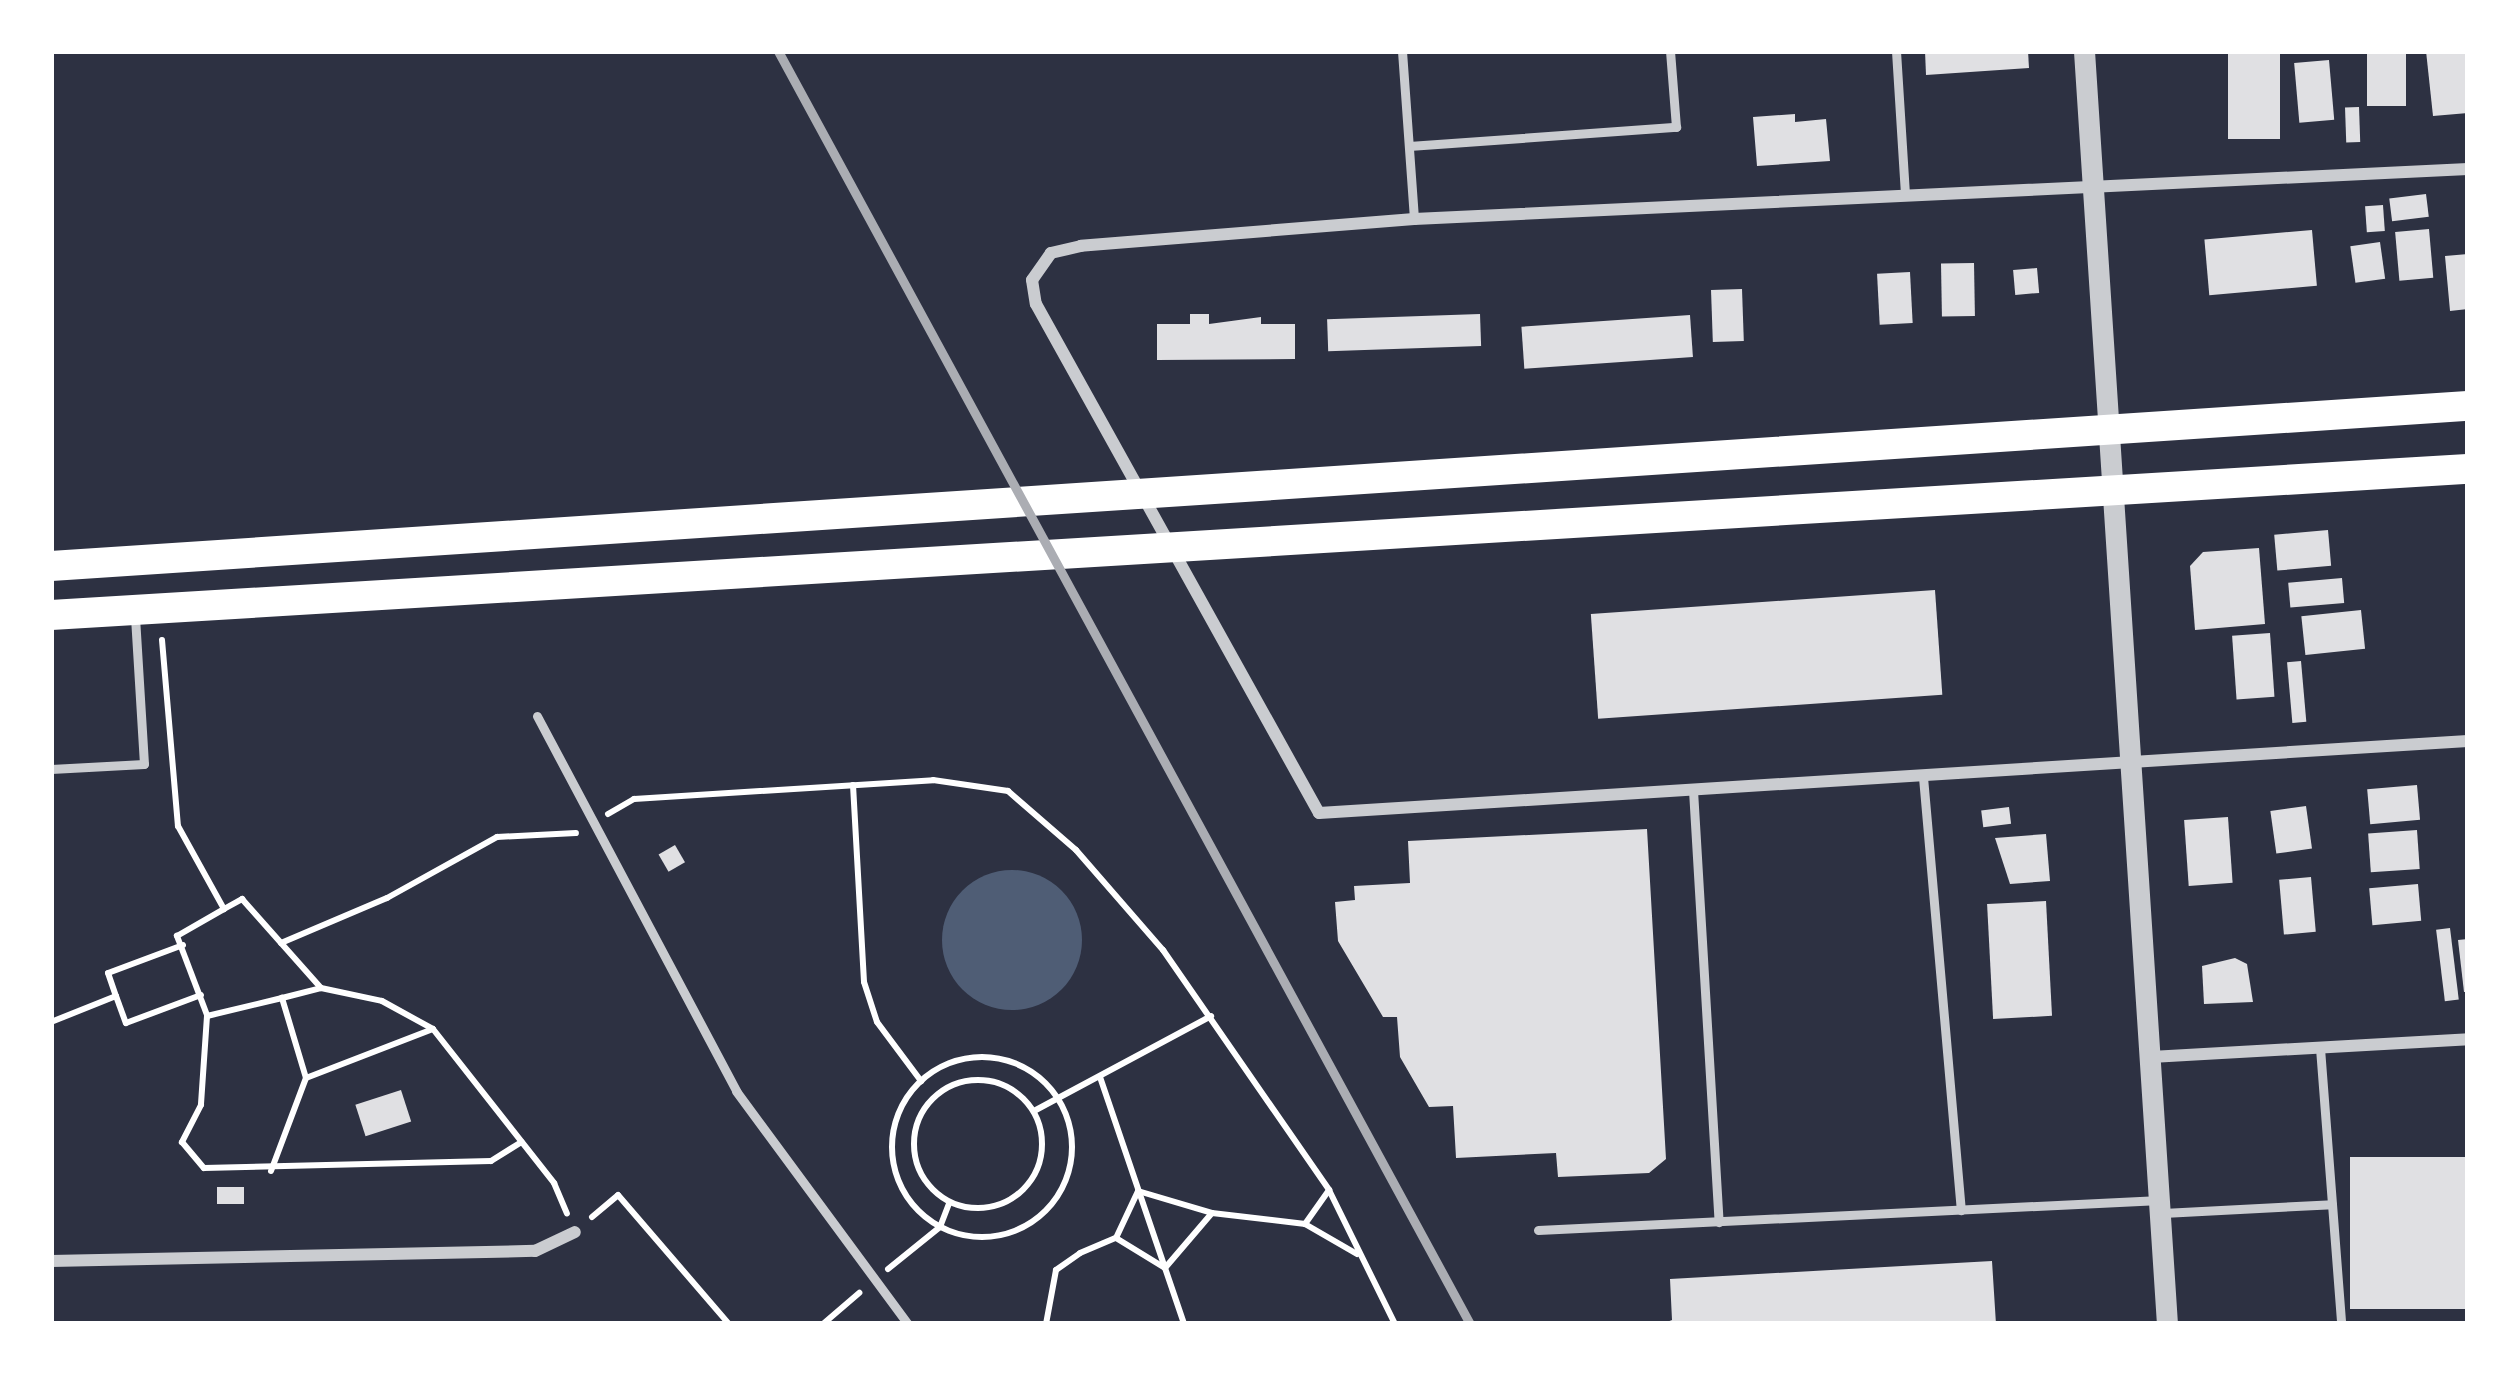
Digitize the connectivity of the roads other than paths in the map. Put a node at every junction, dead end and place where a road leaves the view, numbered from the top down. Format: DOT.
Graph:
graph roads {
  1 [pos="1402,51"];
  2 [pos="1670,51"];
  3 [pos="1896,51"];
  4 [pos="2084,51"];
  5 [pos="1408,146"];
  6 [pos="2468,169"];
  7 [pos="2092,187"];
  8 [pos="1906,196"];
  9 [pos="1414,219"];
  10 [pos="2468,406"];
  11 [pos="2107,430"];
  12 [pos="2468,472"];
  13 [pos="2111,494"];
  14 [pos="51,566"];
  15 [pos="135,610"];
  16 [pos="51,614"];
  17 [pos="538,716"];
  18 [pos="2468,741"];
  19 [pos="2128,764"];
  20 [pos="51,769"];
  21 [pos="1923,777"];
  22 [pos="1693,790"];
  23 [pos="2468,1039"];
  24 [pos="2320,1048"];
  25 [pos="2151,1057"];
  26 [pos="2332,1204"];
  27 [pos="2160,1207"];
  28 [pos="1961,1210"];
  29 [pos="1719,1222"];
  30 [pos="1538,1230"];
  31 [pos="574,1232"];
  32 [pos="51,1262"];
  33 [pos="908,1324"];
  34 [pos="2167,1324"];
  35 [pos="2341,1324"];
  1 -- 5 [label="lane"];
  2 -- 5 [label="lane"];
  3 -- 8 [label="lane"];
  4 -- 7 [label="street"];
  5 -- 9 [label="lane"];
  6 -- 7 [label="street"];
  7 -- 8 [label="street"];
  7 -- 11 [label="street"];
  8 -- 9 [label="street"];
  9 -- 22 [label="street"];
  10 -- 11 [label="highway"];
  11 -- 13 [label="street"];
  11 -- 14 [label="highway"];
  12 -- 13 [label="highway"];
  13 -- 15 [label="highway"];
  13 -- 19 [label="street"];
  15 -- 16 [label="highway"];
  15 -- 20 [label="lane"];
  17 -- 33 [label="lane"];
  18 -- 19 [label="street"];
  19 -- 21 [label="street"];
  19 -- 25 [label="street"];
  21 -- 22 [label="street"];
  21 -- 28 [label="lane"];
  22 -- 29 [label="lane"];
  23 -- 24 [label="street"];
  24 -- 25 [label="street"];
  24 -- 26 [label="lane"];
  25 -- 27 [label="street"];
  26 -- 27 [label="lane"];
  26 -- 35 [label="lane"];
  27 -- 28 [label="lane"];
  27 -- 34 [label="street"];
  28 -- 29 [label="lane"];
  29 -- 30 [label="lane"];
  31 -- 32 [label="street"];
}
